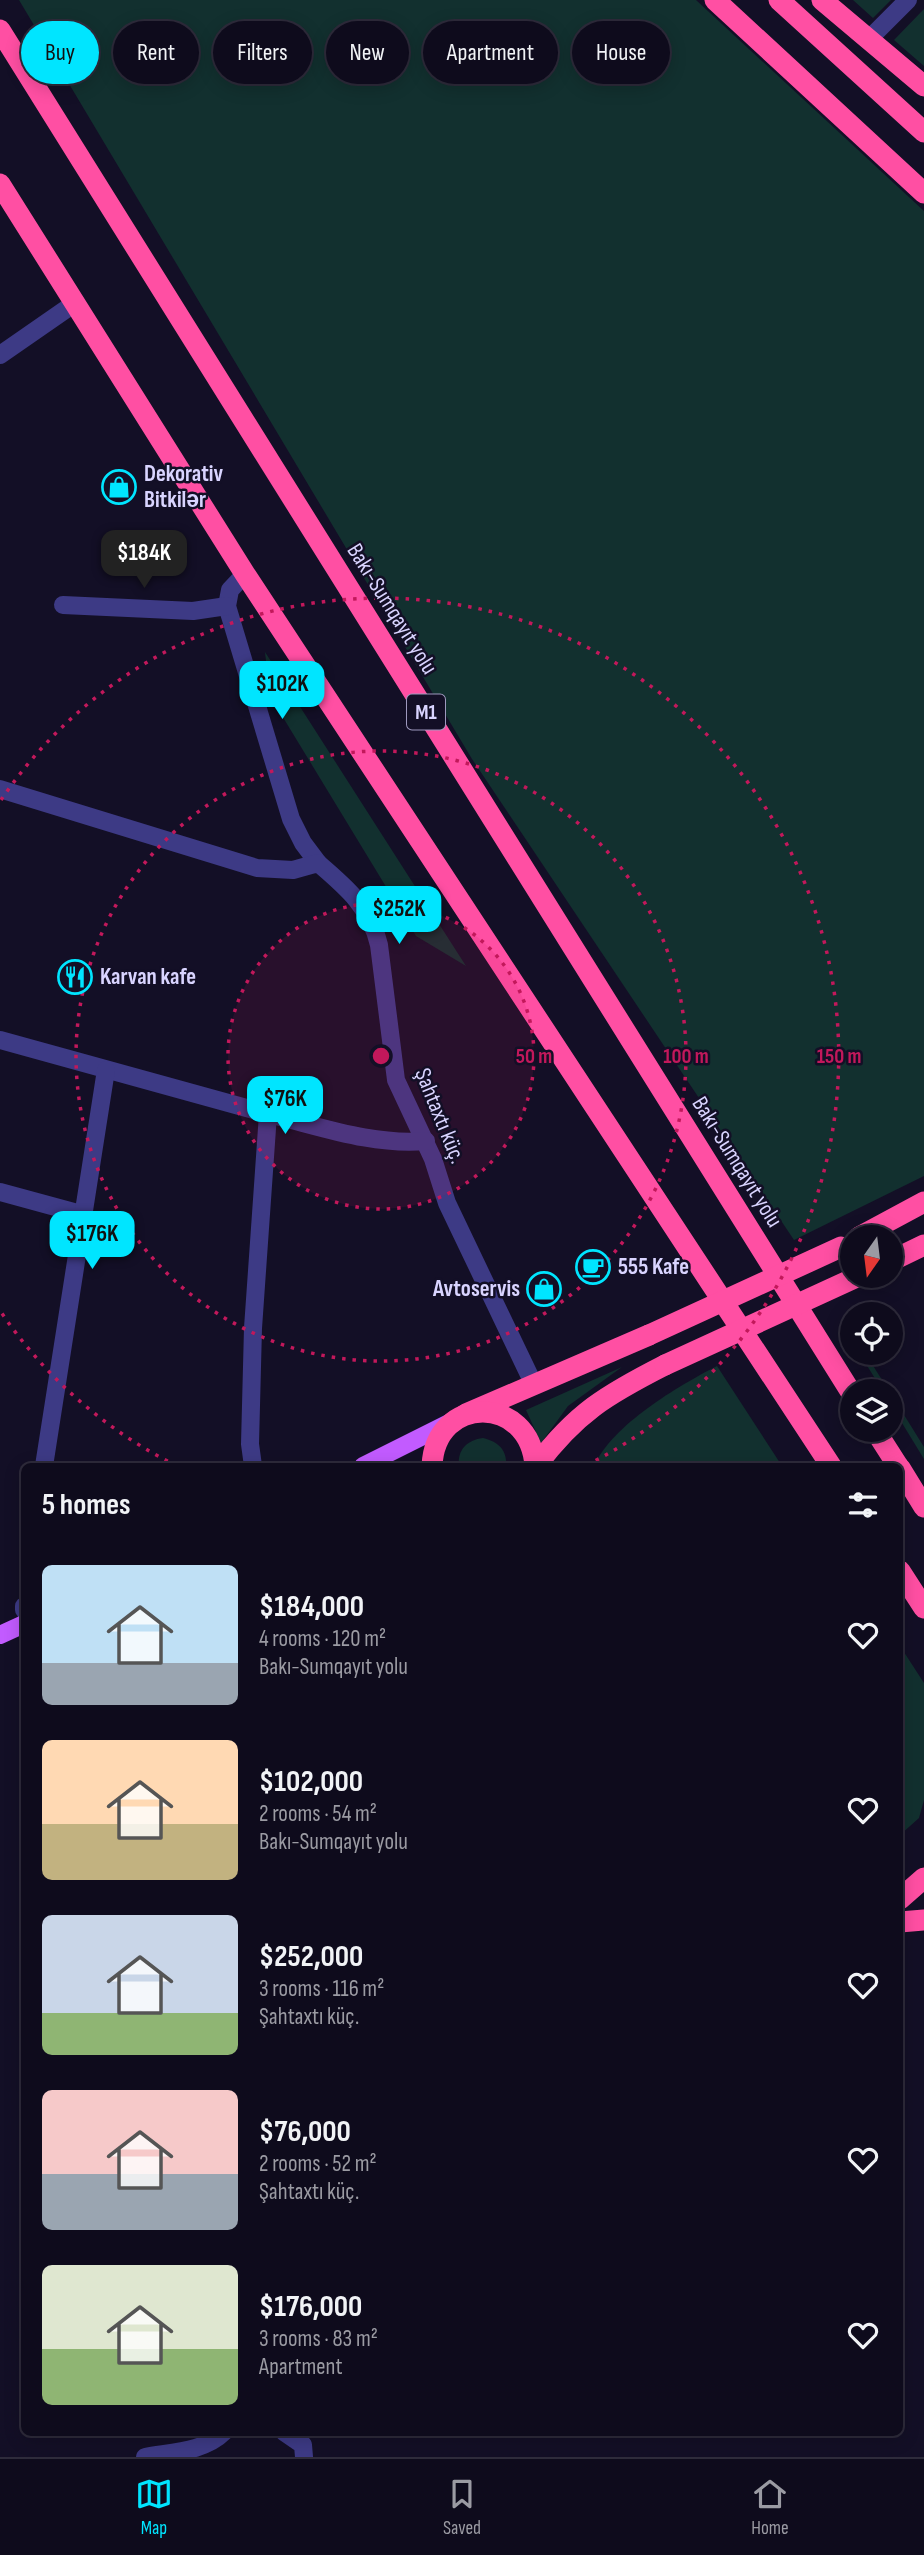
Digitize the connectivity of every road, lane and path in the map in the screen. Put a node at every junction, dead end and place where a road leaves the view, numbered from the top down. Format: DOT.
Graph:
graph roads {
  1 [pos="715,0"];
  2 [pos="779,0"];
  3 [pos="822,0"];
  4 [pos="908,0"];
  5 [pos="0,30"];
  6 [pos="870,38"];
  7 [pos="850,66"];
  8 [pos="924,86"];
  9 [pos="924,132"];
  10 [pos="924,145"];
  11 [pos="0,184"];
  12 [pos="924,193"];
  13 [pos="75,303"];
  14 [pos="0,355"];
  15 [pos="245,574"];
  16 [pos="63,606"];
  17 [pos="227,606"];
  18 [pos="0,789"];
  19 [pos="318,863"];
  20 [pos="0,1040"];
  21 [pos="106,1070"];
  22 [pos="268,1114"];
  23 [pos="426,1141"];
  24 [pos="0,1192"];
  25 [pos="924,1202"];
  26 [pos="81,1214"];
  27 [pos="882,1225"];
  28 [pos="924,1245"];
  29 [pos="840,1247"];
  30 [pos="903,1255"];
  31 [pos="840,1285"];
  32 [pos="843,1379"];
  33 [pos="534,1385"];
  34 [pos="462,1416"];
  35 [pos="883,1442"];
  36 [pos="44,1463"];
  37 [pos="253,1463"];
  38 [pos="369,1463"];
  39 [pos="433,1463"];
  40 [pos="536,1463"];
  41 [pos="538,1463"];
  42 [pos="829,1463"];
  43 [pos="896,1463"];
  44 [pos="903,1473"];
  45 [pos="924,1507"];
  46 [pos="903,1576"];
  47 [pos="924,1608"];
  48 [pos="21,1625"];
  49 [pos="0,1634"];
  50 [pos="924,1878"];
  51 [pos="903,1896"];
  52 [pos="924,1920"];
  53 [pos="903,1922"];
  54 [pos="220,2436"];
  55 [pos="290,2436"];
  56 [pos="145,2457"];
  57 [pos="304,2457"];
  1 -- 12 [label="highway"];
  2 -- 7 [label="highway"];
  3 -- 6 [label="highway"];
  4 -- 6 [label="street"];
  5 -- 32 [label="highway, Bakı-Sumqayıt yolu / M1"];
  6 -- 8 [label="highway"];
  7 -- 9 [label="highway"];
  7 -- 10 [label="highway"];
  11 -- 13 [label="highway"];
  13 -- 14 [label="street"];
  13 -- 15 [label="highway"];
  15 -- 17 [label="street"];
  15 -- 42 [label="highway"];
  16 -- 17 [label="street"];
  17 -- 19 [label="street, Şahtaxtı küç."];
  18 -- 19 [label="street"];
  19 -- 23 [label="street, Şahtaxtı küç."];
  20 -- 21 [label="street"];
  21 -- 22 [label="street"];
  21 -- 26 [label="street"];
  22 -- 23 [label="street"];
  22 -- 37 [label="street"];
  23 -- 33 [label="street, Şahtaxtı küç."];
  24 -- 26 [label="street"];
  25 -- 27 [label="highway"];
  26 -- 36 [label="street"];
  28 -- 30 [label="highway"];
  29 -- 33 [label="highway, bridge"];
  31 -- 41 [label="highway, bridge"];
  33 -- 34 [label="highway"];
  34 -- 38 [label="main road"];
  34 -- 39 [label="highway"];
  34 -- 40 [label="highway"];
  35 -- 43 [label="highway"];
  44 -- 45 [label="highway"];
  46 -- 47 [label="highway"];
  48 -- 49 [label="main road"];
  50 -- 51 [label="highway"];
  52 -- 53 [label="highway"];
  54 -- 56 [label="street"];
  55 -- 57 [label="street"];
}
